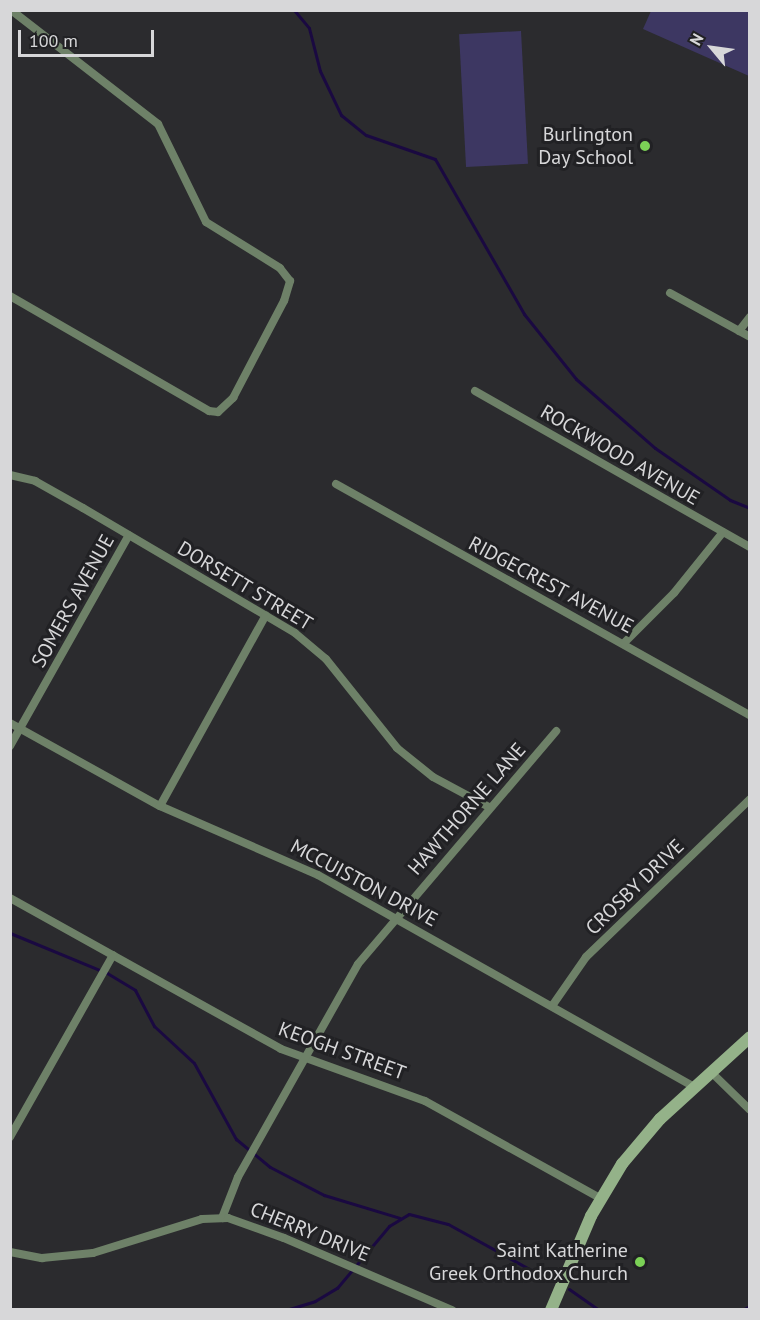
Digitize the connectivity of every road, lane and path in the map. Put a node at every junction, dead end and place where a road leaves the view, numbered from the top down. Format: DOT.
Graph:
graph roads {
  1 [pos="11,10"];
  2 [pos="670,293"];
  3 [pos="10,296"];
  4 [pos="750,316"];
  5 [pos="739,331"];
  6 [pos="750,337"];
  7 [pos="475,391"];
  8 [pos="10,475"];
  9 [pos="336,484"];
  10 [pos="723,532"];
  11 [pos="129,535"];
  12 [pos="750,547"];
  13 [pos="266,615"];
  14 [pos="624,643"];
  15 [pos="750,715"];
  16 [pos="10,723"];
  17 [pos="20,728"];
  18 [pos="556,731"];
  19 [pos="10,746"];
  20 [pos="750,799"];
  21 [pos="160,806"];
  22 [pos="489,807"];
  23 [pos="10,898"];
  24 [pos="395,918"];
  25 [pos="113,955"];
  26 [pos="552,1006"];
  27 [pos="750,1037"];
  28 [pos="305,1059"];
  29 [pos="711,1072"];
  30 [pos="694,1087"];
  31 [pos="750,1110"];
  32 [pos="10,1137"];
  33 [pos="600,1198"];
  34 [pos="222,1218"];
  35 [pos="10,1252"];
  36 [pos="452,1310"];
  37 [pos="551,1310"];
  1 -- 3 [label="street"];
  2 -- 5 [label="street"];
  4 -- 5 [label="street"];
  5 -- 6 [label="street"];
  7 -- 10 [label="street, ROCKWOOD AVENUE"];
  8 -- 11 [label="street, DORSETT STREET"];
  9 -- 14 [label="street, RIDGECREST AVENUE"];
  10 -- 12 [label="street, ROCKWOOD AVENUE"];
  10 -- 14 [label="street"];
  11 -- 13 [label="street, DORSETT STREET"];
  11 -- 17 [label="street, SOMERS AVENUE"];
  13 -- 21 [label="street"];
  13 -- 22 [label="street, DORSETT STREET"];
  14 -- 15 [label="street, RIDGECREST AVENUE"];
  16 -- 17 [label="street, MCCUISTON DRIVE"];
  17 -- 19 [label="street, SOMERS AVENUE"];
  17 -- 21 [label="street, MCCUISTON DRIVE"];
  18 -- 22 [label="street, HAWTHORNE LANE"];
  20 -- 26 [label="street, CROSBY DRIVE"];
  21 -- 24 [label="street, MCCUISTON DRIVE"];
  22 -- 24 [label="street, HAWTHORNE LANE"];
  23 -- 25 [label="street, KEOGH STREET"];
  24 -- 26 [label="street, MCCUISTON DRIVE"];
  24 -- 28 [label="street, HAWTHORNE LANE"];
  25 -- 28 [label="street, KEOGH STREET"];
  25 -- 32 [label="street"];
  26 -- 30 [label="street, MCCUISTON DRIVE"];
  27 -- 29 [label="street"];
  28 -- 33 [label="street, KEOGH STREET"];
  28 -- 34 [label="street, HAWTHORNE LANE"];
  29 -- 30 [label="street"];
  29 -- 31 [label="street"];
  30 -- 33 [label="street"];
  33 -- 37 [label="street"];
  34 -- 35 [label="street, CHERRY DRIVE"];
  34 -- 36 [label="street, CHERRY DRIVE"];
}
